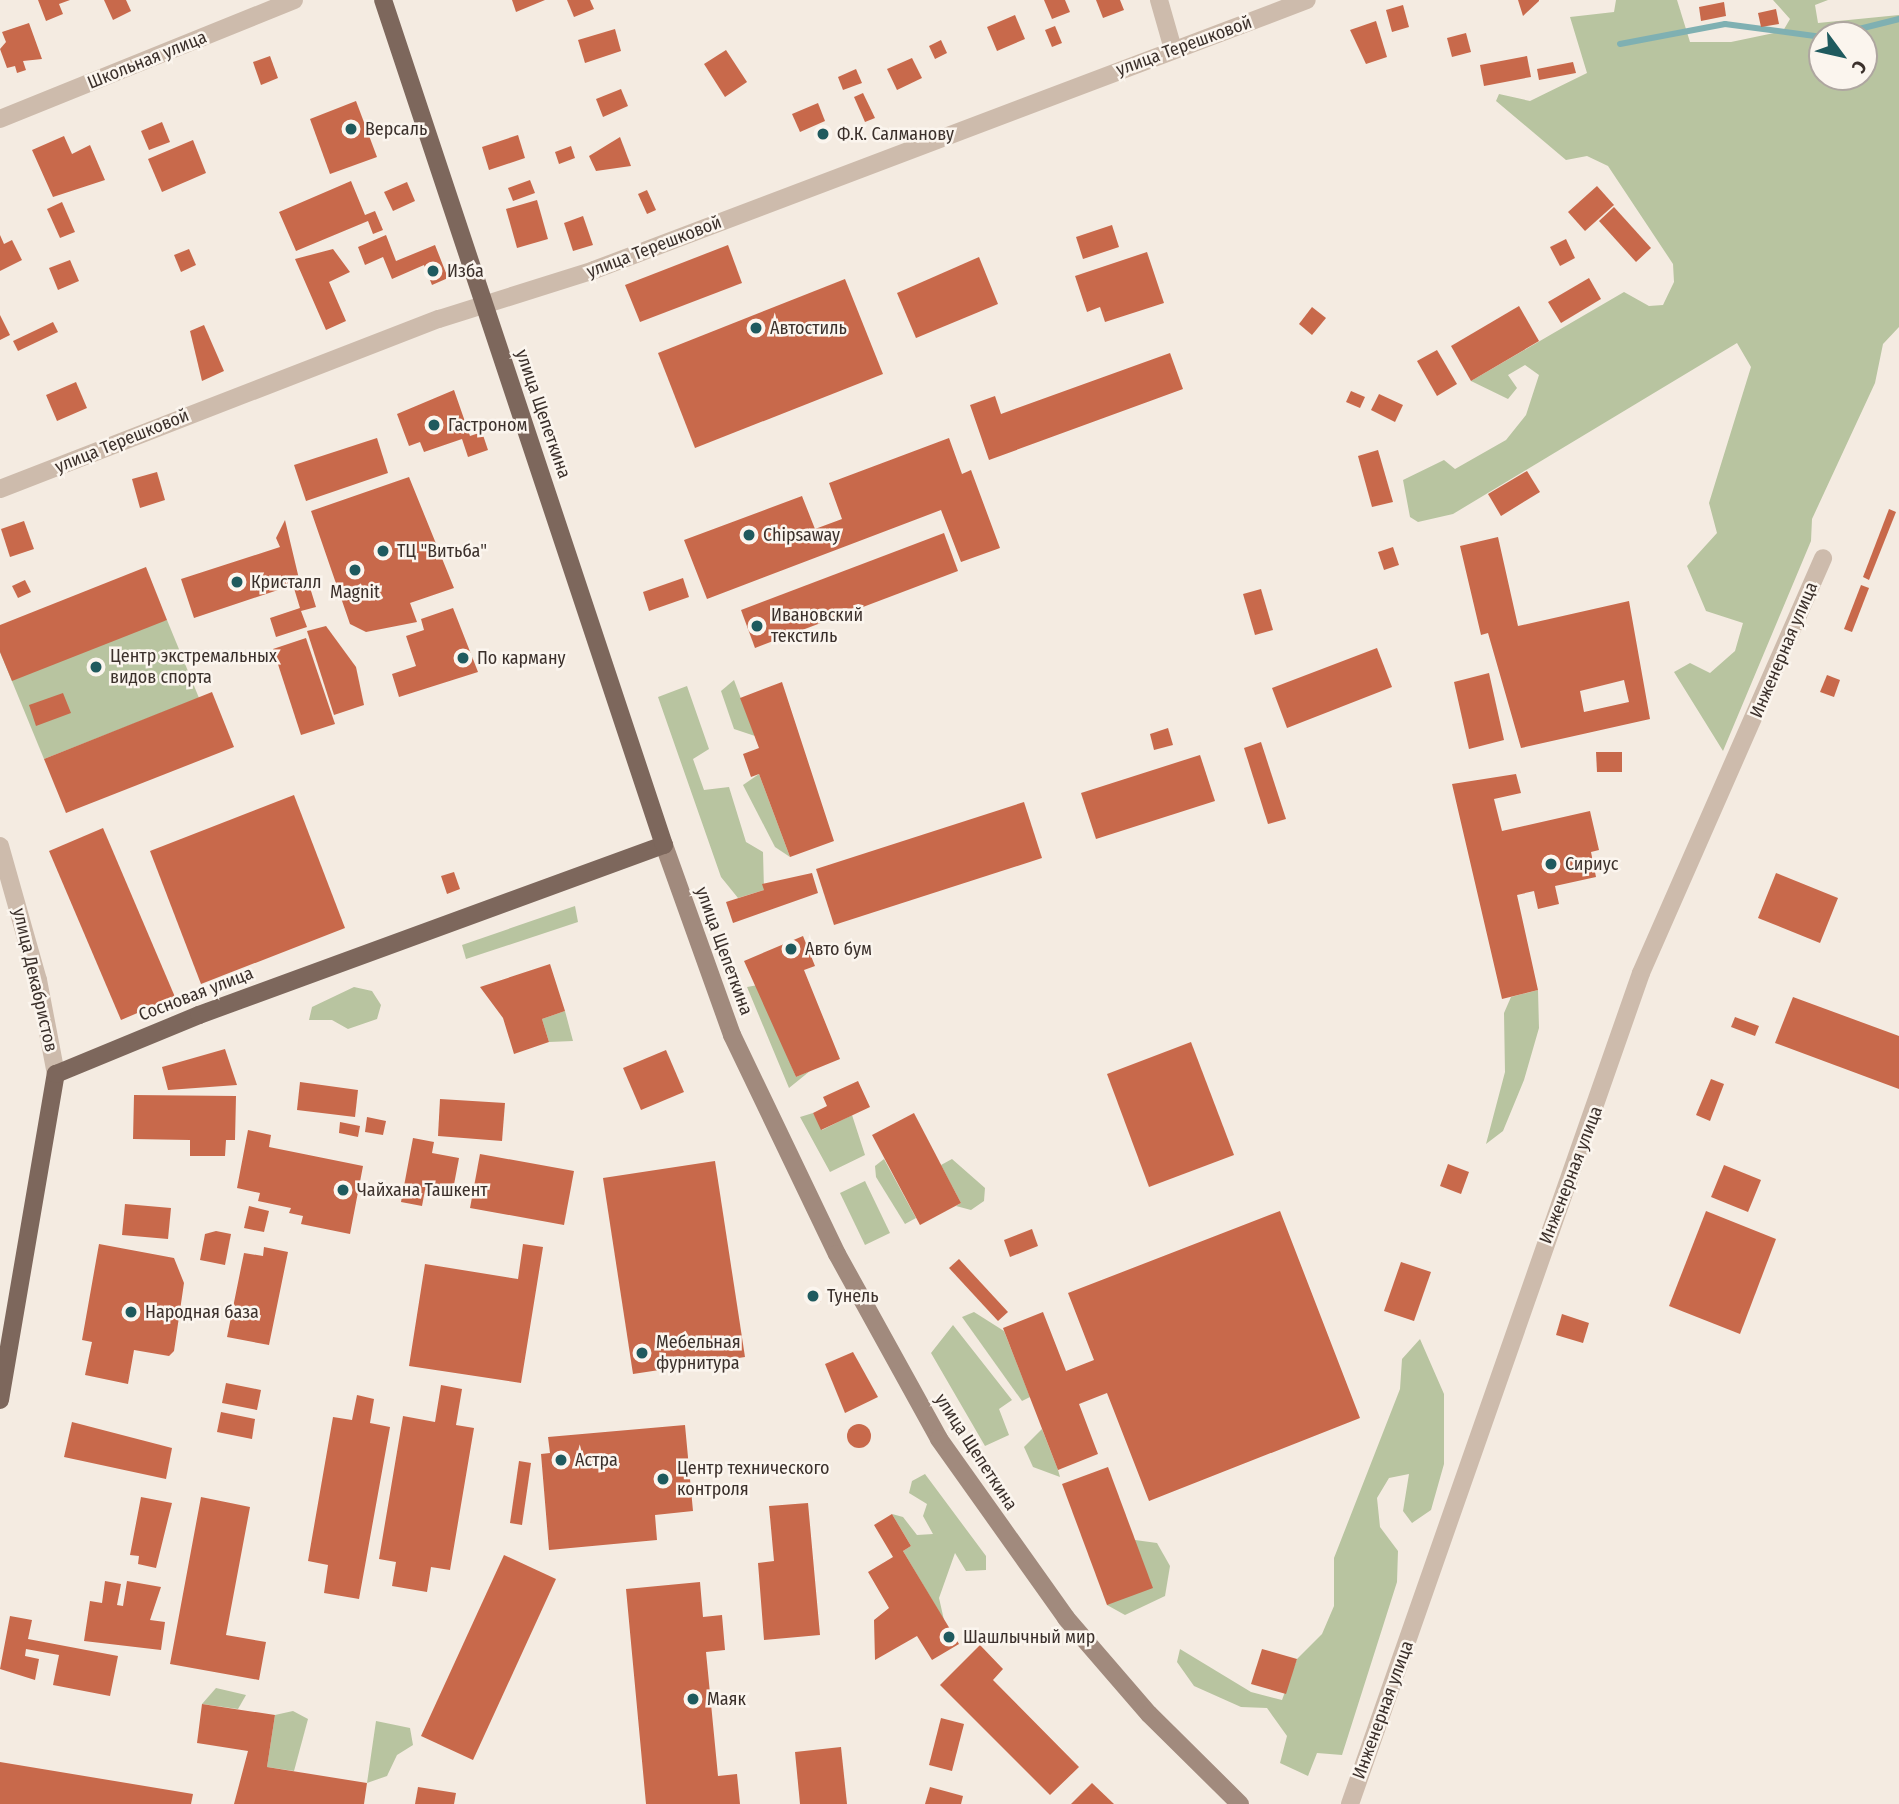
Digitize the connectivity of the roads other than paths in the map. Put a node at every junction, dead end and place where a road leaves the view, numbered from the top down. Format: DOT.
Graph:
graph roads {
  1 [pos="294,0"];
  2 [pos="383,0"];
  3 [pos="1159,0"];
  4 [pos="1307,0"];
  5 [pos="1173,49"];
  6 [pos="0,119"];
  7 [pos="486,304"];
  8 [pos="0,489"];
  9 [pos="1823,558"];
  10 [pos="664,845"];
  11 [pos="0,846"];
  12 [pos="55,1074"];
  13 [pos="0,1400"];
  14 [pos="1240,1804"];
  15 [pos="1349,1804"];
  1 -- 6 [label="street, Школьная улица"];
  2 -- 7 [label="main road, улица Щепеткина"];
  3 -- 5 [label="street"];
  4 -- 5 [label="street, улица Терешковой"];
  5 -- 7 [label="street, улица Терешковой"];
  7 -- 8 [label="street, улица Терешковой"];
  7 -- 10 [label="main road, улица Щепеткина"];
  9 -- 15 [label="street, Инженерная улица"];
  10 -- 12 [label="main road, Сосновая улица"];
  10 -- 14 [label="main road, улица Щепеткина"];
  11 -- 12 [label="street, улица Декабристов"];
  12 -- 13 [label="main road"];
}
